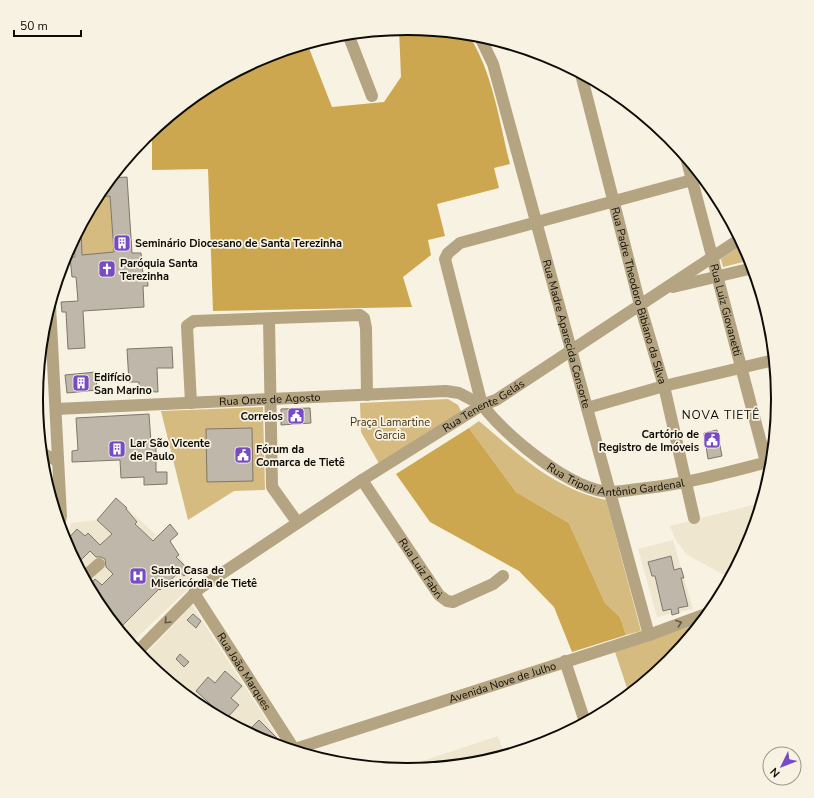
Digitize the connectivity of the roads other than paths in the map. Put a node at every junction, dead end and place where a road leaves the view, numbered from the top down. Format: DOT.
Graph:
graph roads {
  1 [pos="350,40"];
  2 [pos="483,43"];
  3 [pos="583,81"];
  4 [pos="372,96"];
  5 [pos="697,179"];
  6 [pos="614,200"];
  7 [pos="536,221"];
  8 [pos="735,242"];
  9 [pos="713,257"];
  10 [pos="747,269"];
  11 [pos="718,276"];
  12 [pos="666,288"];
  13 [pos="640,305"];
  14 [pos="269,318"];
  15 [pos="51,323"];
  16 [pos="571,352"];
  17 [pos="769,361"];
  18 [pos="742,368"];
  19 [pos="664,386"];
  20 [pos="367,395"];
  21 [pos="270,399"];
  22 [pos="191,403"];
  23 [pos="482,405"];
  24 [pos="587,408"];
  25 [pos="56,409"];
  26 [pos="767,454"];
  27 [pos="48,456"];
  28 [pos="58,461"];
  29 [pos="765,462"];
  30 [pos="362,480"];
  31 [pos="685,482"];
  32 [pos="610,492"];
  33 [pos="61,512"];
  34 [pos="694,518"];
  35 [pos="297,522"];
  36 [pos="99,564"];
  37 [pos="88,573"];
  38 [pos="503,576"];
  39 [pos="194,593"];
  40 [pos="699,617"];
  41 [pos="649,635"];
  42 [pos="141,647"];
  43 [pos="565,661"];
  44 [pos="583,717"];
  45 [pos="290,744"];
  46 [pos="300,747"];
  1 -- 4 [label="street"];
  2 -- 7 [label="street, Rua Madre Aparecida Consorte"];
  3 -- 6 [label="street, Rua Padre Theodoro Bibiano da Silva"];
  5 -- 6 [label="street"];
  5 -- 9 [label="street, Rua Luiz Giovanetti"];
  6 -- 7 [label="street"];
  6 -- 13 [label="street, Rua Padre Theodoro Bibiano da Silva"];
  7 -- 16 [label="street, Rua Madre Aparecida Consorte"];
  7 -- 23 [label="street"];
  8 -- 9 [label="street, Rua Tenente Gelás"];
  9 -- 11 [label="street, Rua Luiz Giovanetti"];
  9 -- 12 [label="street, Rua Tenente Gelás"];
  10 -- 11 [label="street"];
  11 -- 12 [label="street"];
  11 -- 18 [label="street, Rua Luiz Giovanetti"];
  12 -- 13 [label="street, Rua Tenente Gelás"];
  13 -- 16 [label="street, Rua Tenente Gelás"];
  13 -- 19 [label="street, Rua Padre Theodoro Bibiano da Silva"];
  14 -- 20 [label="street"];
  14 -- 21 [label="street"];
  14 -- 22 [label="street"];
  15 -- 25 [label="street"];
  16 -- 23 [label="street, Rua Tenente Gelás"];
  16 -- 24 [label="street, Rua Madre Aparecida Consorte"];
  17 -- 18 [label="street"];
  18 -- 19 [label="street"];
  18 -- 26 [label="street, Rua Luiz Giovanetti"];
  19 -- 24 [label="street"];
  19 -- 31 [label="street, Rua Padre Theodoro Bibiano da Silva"];
  20 -- 21 [label="street, Rua Onze de Agosto"];
  20 -- 23 [label="street, Rua Onze de Agosto"];
  21 -- 22 [label="street, Rua Onze de Agosto"];
  21 -- 35 [label="street"];
  22 -- 25 [label="street, Rua Onze de Agosto"];
  23 -- 30 [label="street, Rua Tenente Gelás"];
  23 -- 32 [label="street, Rua Tripoli Antônio Gardenal"];
  24 -- 32 [label="street, Rua Madre Aparecida Consorte"];
  25 -- 28 [label="street"];
  27 -- 28 [label="street"];
  28 -- 33 [label="street"];
  29 -- 31 [label="street, Rua Tripoli Antônio Gardenal"];
  30 -- 35 [label="street, Rua Tenente Gelás"];
  30 -- 38 [label="street, Rua Luiz Fabri"];
  31 -- 32 [label="street, Rua Tripoli Antônio Gardenal"];
  31 -- 34 [label="street, Rua Padre Theodoro Bibiano da Silva"];
  32 -- 41 [label="street, Rua Madre Aparecida Consorte"];
  35 -- 39 [label="street, Rua Tenente Gelás"];
  36 -- 37 [label="street"];
  39 -- 42 [label="street, Rua Tenente Gelás, one-way"];
  39 -- 45 [label="street, Rua João Marques"];
  41 -- 40 [label="street, Avenida Nove de Julho, one-way"];
  41 -- 43 [label="street, Avenida Nove de Julho"];
  43 -- 44 [label="street"];
  43 -- 46 [label="street, Avenida Nove de Julho"];
}
